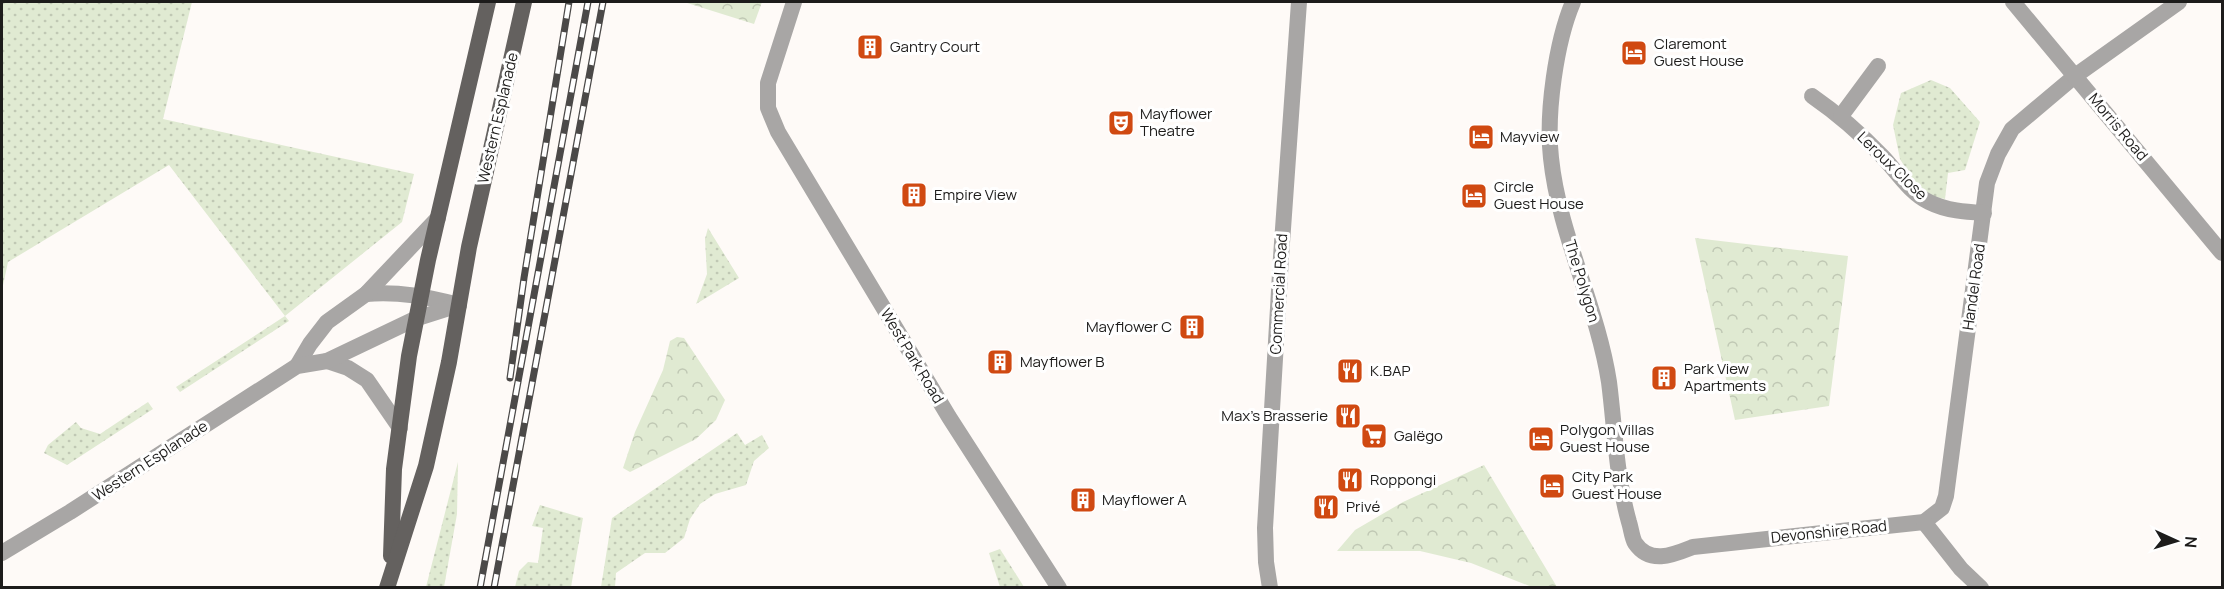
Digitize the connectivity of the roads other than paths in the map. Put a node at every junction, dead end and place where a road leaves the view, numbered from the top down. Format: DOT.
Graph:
graph roads {
  1 [pos="488,2"];
  2 [pos="524,2"];
  3 [pos="794,2"];
  4 [pos="1299,2"];
  5 [pos="1574,2"];
  6 [pos="2013,2"];
  7 [pos="2178,2"];
  8 [pos="1878,66"];
  9 [pos="2075,76"];
  10 [pos="1812,96"];
  11 [pos="1841,116"];
  12 [pos="1984,213"];
  13 [pos="438,218"];
  14 [pos="2223,253"];
  15 [pos="366,294"];
  16 [pos="420,295"];
  17 [pos="459,305"];
  18 [pos="415,319"];
  19 [pos="327,361"];
  20 [pos="297,366"];
  21 [pos="400,428"];
  22 [pos="1924,522"];
  23 [pos="2,553"];
  24 [pos="1649,556"];
  25 [pos="388,581"];
  26 [pos="1059,588"];
  27 [pos="1270,588"];
  28 [pos="1981,588"];
  1 -- 13 [label="main road, Western Esplanade"];
  2 -- 17 [label="main road, Western Esplanade"];
  3 -- 26 [label="street, West Park Road"];
  4 -- 27 [label="street, Commercial Road"];
  5 -- 24 [label="street, The Polygon"];
  6 -- 9 [label="street, Morris Road"];
  7 -- 9 [label="street, Handel Road"];
  8 -- 11 [label="street"];
  9 -- 12 [label="street, Handel Road"];
  9 -- 14 [label="street, Morris Road"];
  10 -- 11 [label="street, Leroux Close"];
  11 -- 12 [label="street, Leroux Close"];
  12 -- 22 [label="street, Handel Road"];
  13 -- 15 [label="street, Western Esplanade"];
  13 -- 16 [label="main road, Western Esplanade"];
  15 -- 16 [label="street"];
  15 -- 20 [label="street, Western Esplanade"];
  16 -- 17 [label="street"];
  16 -- 18 [label="main road, Western Esplanade"];
  17 -- 18 [label="street, Western Esplanade"];
  17 -- 25 [label="main road, Western Esplanade"];
  18 -- 19 [label="street, Western Esplanade"];
  18 -- 21 [label="main road, Western Esplanade"];
  19 -- 20 [label="street, Western Esplanade"];
  19 -- 21 [label="street"];
  20 -- 23 [label="street, Western Esplanade"];
  21 -- 25 [label="main road, Western Esplanade"];
  22 -- 24 [label="street, Devonshire Road"];
  22 -- 28 [label="street"];
}
